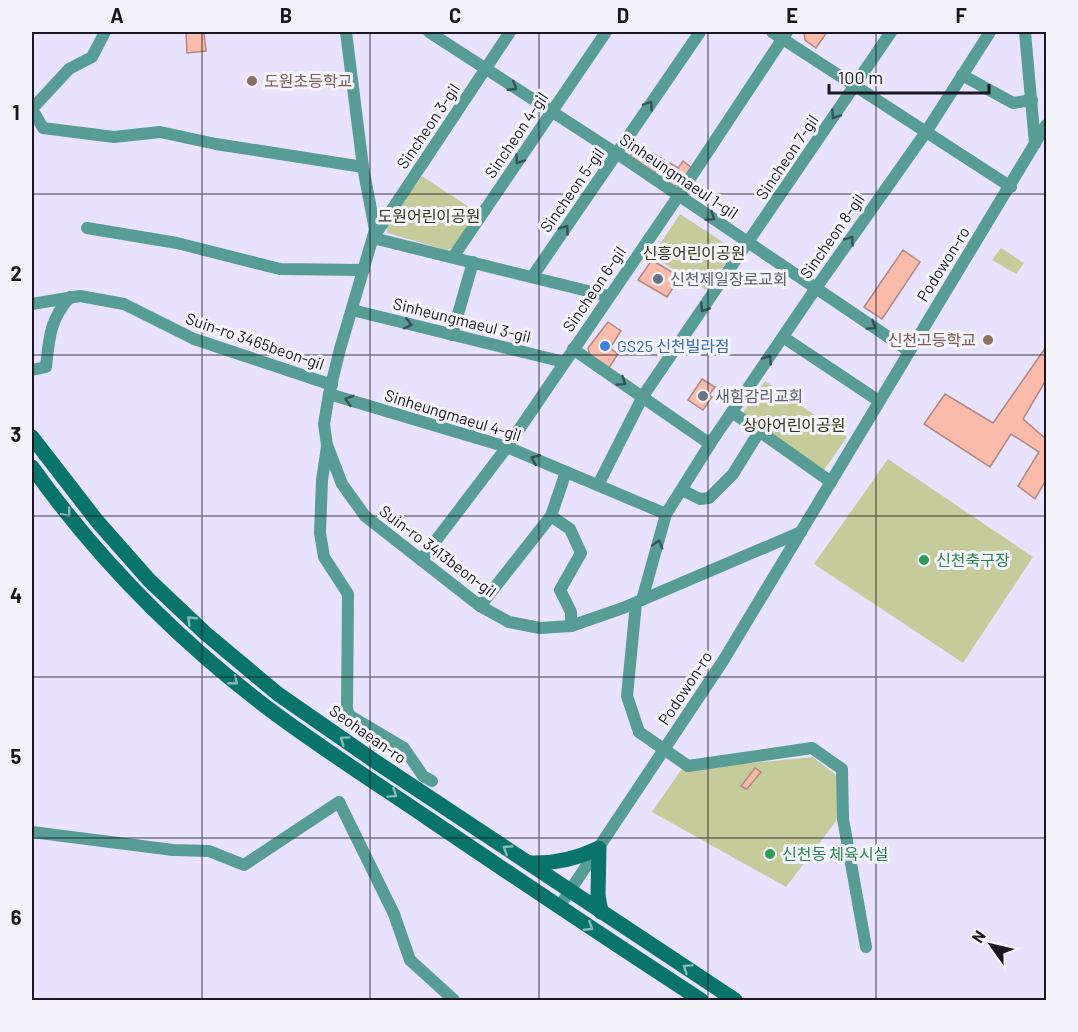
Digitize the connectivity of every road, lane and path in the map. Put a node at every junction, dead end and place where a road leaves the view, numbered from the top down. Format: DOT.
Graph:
graph roads {
  1 [pos="105,32"];
  2 [pos="346,32"];
  3 [pos="429,32"];
  4 [pos="510,32"];
  5 [pos="606,32"];
  6 [pos="700,32"];
  7 [pos="891,32"];
  8 [pos="990,32"];
  9 [pos="1024,32"];
  10 [pos="780,34"];
  11 [pos="485,69"];
  12 [pos="962,75"];
  13 [pos="855,86"];
  14 [pos="1032,100"];
  15 [pos="552,112"];
  16 [pos="1047,125"];
  17 [pos="926,132"];
  18 [pos="1038,141"];
  19 [pos="616,154"];
  20 [pos="363,166"];
  21 [pos="1011,187"];
  22 [pos="679,195"];
  23 [pos="87,228"];
  24 [pos="373,238"];
  25 [pos="749,243"];
  26 [pos="453,257"];
  27 [pos="473,262"];
  28 [pos="364,270"];
  29 [pos="531,277"];
  30 [pos="816,288"];
  31 [pos="608,296"];
  32 [pos="70,297"];
  33 [pos="32,304"];
  34 [pos="352,310"];
  35 [pos="452,335"];
  36 [pos="783,337"];
  37 [pos="573,349"];
  38 [pos="909,351"];
  39 [pos="564,362"];
  40 [pos="32,369"];
  41 [pos="330,390"];
  42 [pos="643,396"];
  43 [pos="879,401"];
  44 [pos="732,412"];
  45 [pos="759,432"];
  46 [pos="32,437"];
  47 [pos="710,444"];
  48 [pos="327,445"];
  49 [pos="507,447"];
  50 [pos="32,467"];
  51 [pos="566,472"];
  52 [pos="831,482"];
  53 [pos="598,485"];
  54 [pos="682,490"];
  55 [pos="666,514"];
  56 [pos="551,516"];
  57 [pos="801,532"];
  58 [pos="422,560"];
  59 [pos="639,601"];
  60 [pos="480,606"];
  61 [pos="572,626"];
  62 [pos="432,782"];
  63 [pos="32,832"];
  64 [pos="599,848"];
  65 [pos="528,863"];
  66 [pos="570,891"];
  67 [pos="559,907"];
  68 [pos="602,912"];
  69 [pos="866,947"];
  70 [pos="454,1000"];
  71 [pos="700,1000"];
  72 [pos="735,1000"];
  1 -- 20 [label="street"];
  2 -- 20 [label="street, Suin-ro 3413beon-gil"];
  3 -- 11 [label="street, Sinheungmaeul 1-gil"];
  4 -- 11 [label="street, Sincheon 3-gil"];
  5 -- 15 [label="street, Sincheon 4-gil"];
  19 -- 6 [label="street, Sincheon 5-gil, one-way"];
  7 -- 13 [label="street, Sincheon 7-gil"];
  8 -- 12 [label="street, Sincheon 8-gil"];
  9 -- 14 [label="street"];
  10 -- 13 [label="street"];
  10 -- 22 [label="street, Sincheon 6-gil"];
  11 -- 15 [label="street, Sinheungmaeul 1-gil, one-way"];
  11 -- 24 [label="street, Sincheon 3-gil"];
  12 -- 14 [label="street"];
  12 -- 17 [label="street, Sincheon 8-gil"];
  13 -- 17 [label="street"];
  13 -- 25 [label="street, Sincheon 7-gil, one-way"];
  14 -- 18 [label="street"];
  15 -- 19 [label="street, Sinheungmaeul 1-gil"];
  15 -- 26 [label="street, Sincheon 4-gil, one-way"];
  16 -- 18 [label="street, Podowon-ro"];
  17 -- 21 [label="street"];
  30 -- 17 [label="street, Sincheon 8-gil, one-way"];
  18 -- 21 [label="street, Podowon-ro"];
  19 -- 22 [label="street, Sinheungmaeul 1-gil"];
  29 -- 19 [label="street, Sincheon 5-gil, one-way"];
  20 -- 24 [label="street, Suin-ro 3413beon-gil"];
  21 -- 38 [label="street, Podowon-ro"];
  22 -- 25 [label="street, Sinheungmaeul 1-gil, one-way"];
  22 -- 31 [label="street, Sincheon 6-gil"];
  23 -- 28 [label="street"];
  24 -- 26 [label="street"];
  24 -- 28 [label="street, Suin-ro 3413beon-gil"];
  25 -- 30 [label="street, Sinheungmaeul 1-gil"];
  25 -- 42 [label="street, Sincheon 7-gil, one-way"];
  26 -- 27 [label="street"];
  27 -- 29 [label="street"];
  27 -- 35 [label="street"];
  28 -- 34 [label="street, Suin-ro 3413beon-gil"];
  29 -- 31 [label="street"];
  30 -- 36 [label="street, Sincheon 8-gil"];
  30 -- 38 [label="street, Sinheungmaeul 1-gil, one-way"];
  31 -- 37 [label="street, Sincheon 6-gil"];
  32 -- 33 [label="street, Suin-ro 3465beon-gil"];
  32 -- 40 [label="street"];
  32 -- 41 [label="street, Suin-ro 3465beon-gil"];
  34 -- 35 [label="street, Sinheungmaeul 3-gil, one-way"];
  34 -- 41 [label="street, Suin-ro 3413beon-gil"];
  35 -- 39 [label="street, Sinheungmaeul 3-gil"];
  36 -- 43 [label="street"];
  44 -- 36 [label="street, Sincheon 8-gil, one-way"];
  37 -- 39 [label="street, Sincheon 6-gil"];
  37 -- 42 [label="street, one-way"];
  38 -- 43 [label="street, Podowon-ro"];
  39 -- 49 [label="street, Sincheon 6-gil"];
  41 -- 48 [label="street, Suin-ro 3413beon-gil"];
  49 -- 41 [label="street, Sinheungmaeul 4-gil, one-way"];
  42 -- 47 [label="street"];
  42 -- 53 [label="street, Sincheon 7-gil"];
  43 -- 52 [label="street, Podowon-ro"];
  44 -- 45 [label="street"];
  44 -- 47 [label="street, Sincheon 8-gil"];
  45 -- 52 [label="street"];
  45 -- 54 [label="street"];
  65 -- 46 [label="main road, Seohaean-ro, one-way"];
  47 -- 54 [label="street, Sincheon 8-gil"];
  48 -- 58 [label="street, Suin-ro 3413beon-gil"];
  48 -- 62 [label="street"];
  51 -- 49 [label="street, Sinheungmaeul 4-gil, one-way"];
  49 -- 58 [label="street, Sincheon 6-gil"];
  50 -- 67 [label="main road, one-way"];
  51 -- 53 [label="street, Sinheungmaeul 4-gil"];
  51 -- 56 [label="street"];
  52 -- 57 [label="street, Podowon-ro"];
  53 -- 55 [label="street, Sinheungmaeul 4-gil"];
  54 -- 55 [label="street, Sincheon 8-gil"];
  59 -- 55 [label="street, Sincheon 8-gil, one-way"];
  56 -- 60 [label="street"];
  56 -- 61 [label="street"];
  57 -- 59 [label="street, Suin-ro 3413beon-gil"];
  57 -- 64 [label="street, Podowon-ro"];
  58 -- 60 [label="street, Suin-ro 3413beon-gil"];
  59 -- 61 [label="street, Suin-ro 3413beon-gil"];
  59 -- 69 [label="street, Sincheon 8-gil, bridge"];
  60 -- 61 [label="street, Suin-ro 3413beon-gil"];
  63 -- 70 [label="street"];
  64 -- 65 [label="main road"];
  64 -- 66 [label="street, Podowon-ro"];
  64 -- 68 [label="main road"];
  65 -- 66 [label="main road, Seohaean-ro"];
  66 -- 67 [label="street, Podowon-ro"];
  66 -- 68 [label="main road, Seohaean-ro"];
  67 -- 71 [label="main road, one-way"];
  72 -- 68 [label="main road, Seohaean-ro, one-way"];
}
